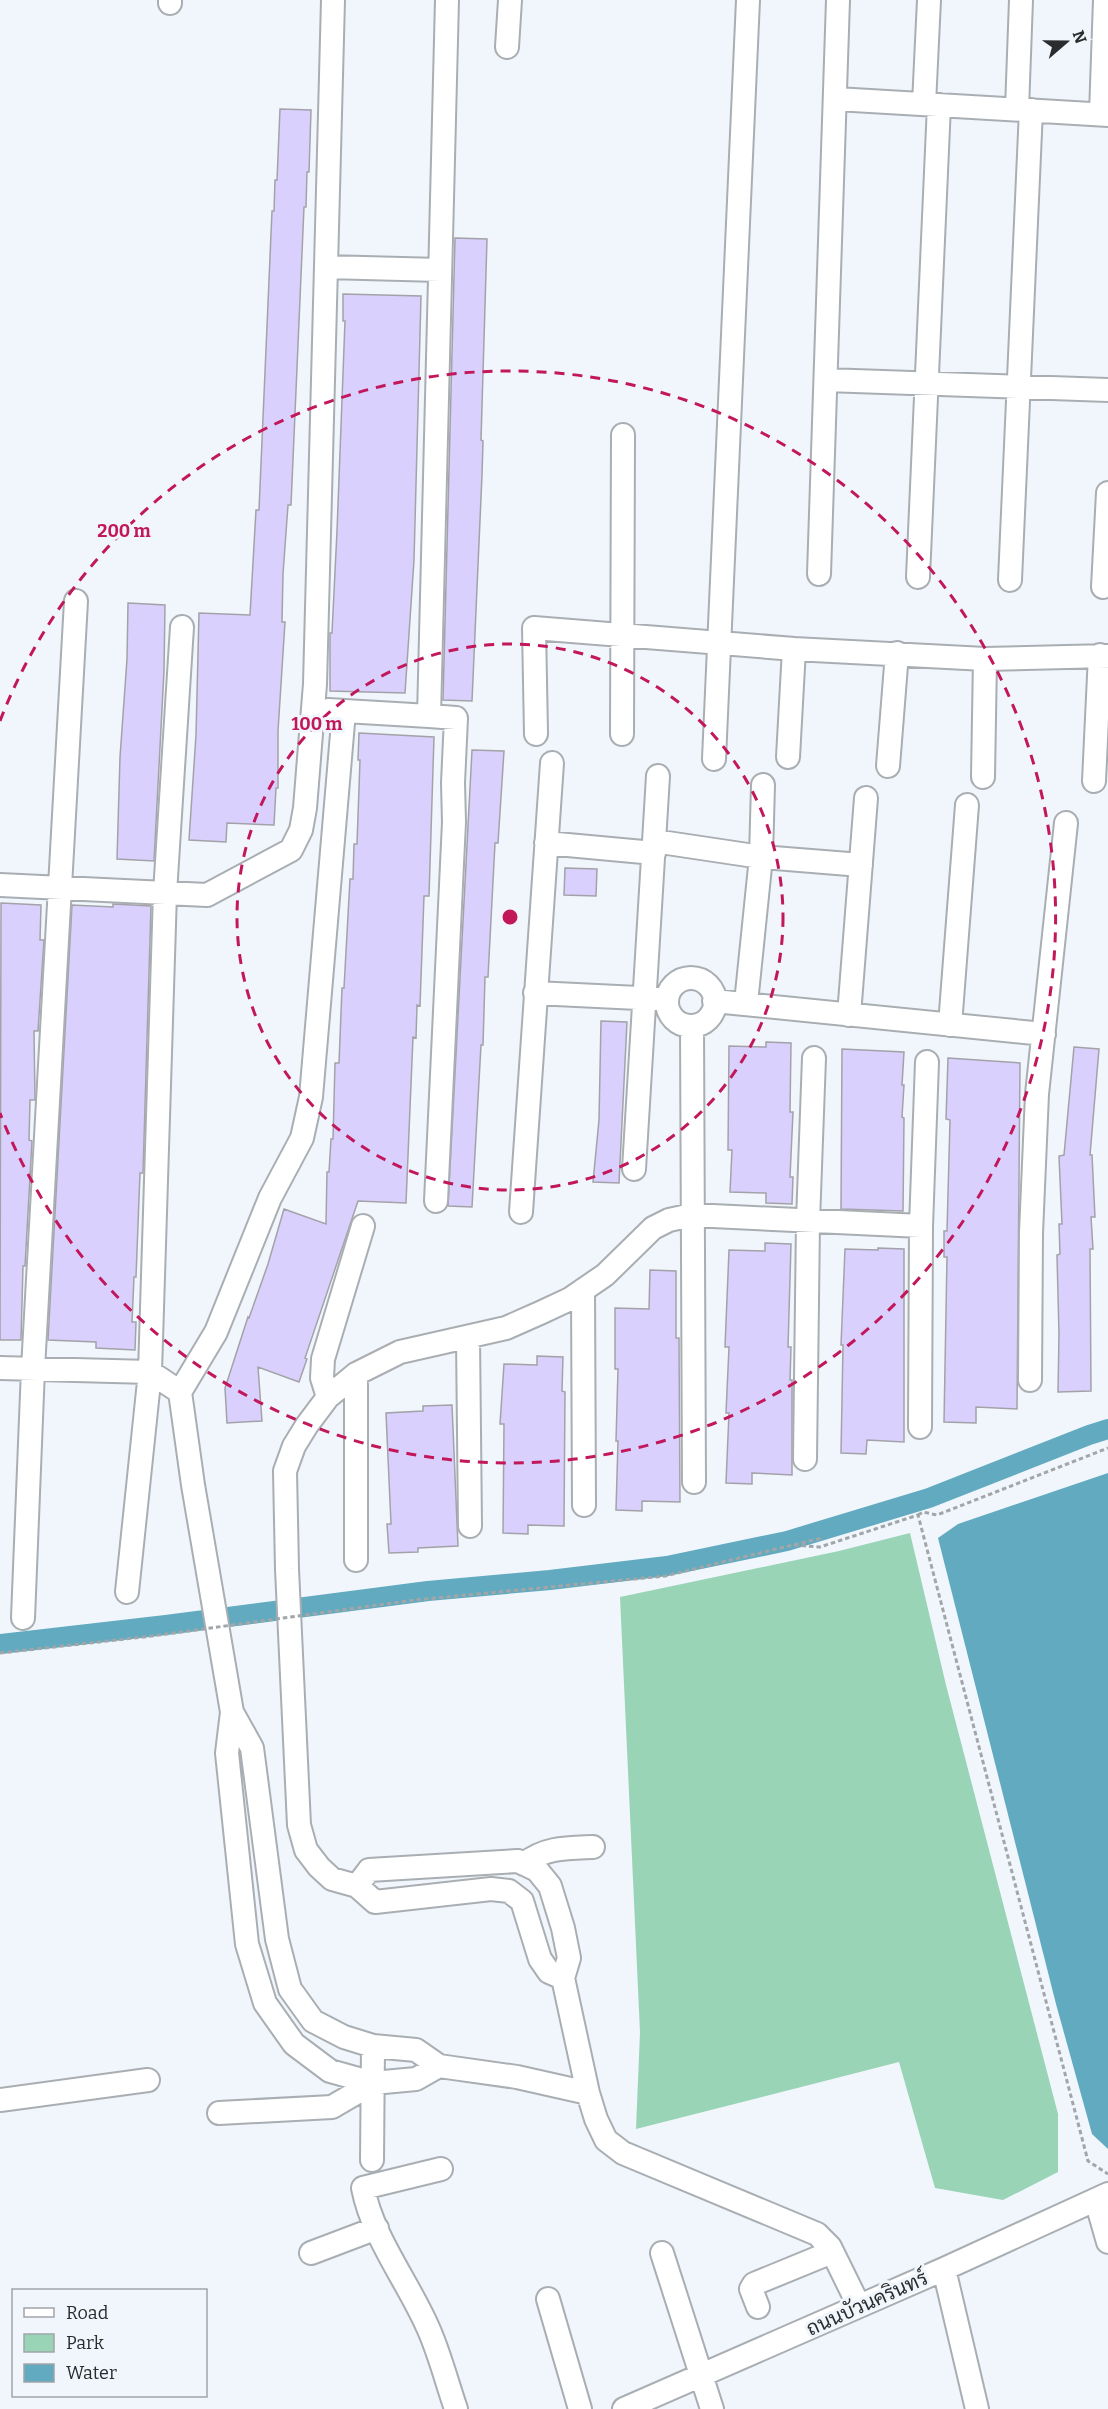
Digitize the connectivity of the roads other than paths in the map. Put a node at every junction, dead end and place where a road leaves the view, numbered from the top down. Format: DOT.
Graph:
graph roads {
  1 [pos="333,0"];
  2 [pos="447,0"];
  3 [pos="510,0"];
  4 [pos="748,0"];
  5 [pos="838,0"];
  6 [pos="929,0"];
  7 [pos="1021,0"];
  8 [pos="1106,0"];
  9 [pos="507,47"];
  10 [pos="836,99"];
  11 [pos="932,104"];
  12 [pos="1024,110"];
  13 [pos="1104,114"];
  14 [pos="326,267"];
  15 [pos="440,270"];
  16 [pos="826,380"];
  17 [pos="926,384"];
  18 [pos="1019,387"];
  19 [pos="1108,390"];
  20 [pos="623,435"];
  21 [pos="1108,493"];
  22 [pos="819,574"];
  23 [pos="918,577"];
  24 [pos="1010,580"];
  25 [pos="1103,587"];
  26 [pos="76,601"];
  27 [pos="182,627"];
  28 [pos="622,635"];
  29 [pos="720,643"];
  30 [pos="794,649"];
  31 [pos="897,653"];
  32 [pos="1104,656"];
  33 [pos="985,659"];
  34 [pos="313,709"];
  35 [pos="344,711"];
  36 [pos="429,716"];
  37 [pos="536,734"];
  38 [pos="622,734"];
  39 [pos="788,757"];
  40 [pos="714,759"];
  41 [pos="552,763"];
  42 [pos="888,766"];
  43 [pos="658,776"];
  44 [pos="983,777"];
  45 [pos="1094,781"];
  46 [pos="763,786"];
  47 [pos="866,798"];
  48 [pos="967,805"];
  49 [pos="1066,823"];
  50 [pos="546,843"];
  51 [pos="654,847"];
  52 [pos="761,857"];
  53 [pos="861,865"];
  54 [pos="0,885"];
  55 [pos="60,888"];
  56 [pos="165,893"];
  57 [pos="535,993"];
  58 [pos="656,999"];
  59 [pos="714,1001"];
  60 [pos="746,1003"];
  61 [pos="849,1015"];
  62 [pos="950,1025"];
  63 [pos="692,1026"];
  64 [pos="1044,1034"];
  65 [pos="814,1058"];
  66 [pos="927,1062"];
  67 [pos="634,1170"];
  68 [pos="436,1201"];
  69 [pos="521,1212"];
  70 [pos="692,1215"];
  71 [pos="808,1221"];
  72 [pos="363,1226"];
  73 [pos="921,1226"];
  74 [pos="583,1290"];
  75 [pos="468,1337"];
  76 [pos="0,1368"];
  77 [pos="33,1369"];
  78 [pos="150,1372"];
  79 [pos="356,1374"];
  80 [pos="1030,1380"];
  81 [pos="180,1392"];
  82 [pos="328,1397"];
  83 [pos="920,1427"];
  84 [pos="805,1459"];
  85 [pos="694,1482"];
  86 [pos="584,1505"];
  87 [pos="470,1526"];
  88 [pos="356,1560"];
  89 [pos="127,1592"];
  90 [pos="23,1618"];
  91 [pos="231,1712"];
  92 [pos="593,1846"];
  93 [pos="524,1864"];
  94 [pos="357,1886"];
  95 [pos="558,1911"];
  96 [pos="527,1921"];
  97 [pos="277,1939"];
  98 [pos="247,1944"];
  99 [pos="563,1978"];
  100 [pos="373,2046"];
  101 [pos="439,2066"];
  102 [pos="148,2080"];
  103 [pos="373,2083"];
  104 [pos="588,2093"];
  105 [pos="0,2100"];
  106 [pos="219,2113"];
  107 [pos="372,2160"];
  108 [pos="441,2169"];
  109 [pos="1102,2197"];
  110 [pos="377,2228"];
  111 [pos="1108,2242"];
  112 [pos="832,2252"];
  113 [pos="311,2253"];
  114 [pos="662,2253"];
  115 [pos="944,2269"];
  116 [pos="548,2300"];
  117 [pos="859,2306"];
  118 [pos="758,2307"];
  119 [pos="700,2376"];
  120 [pos="456,2409"];
  121 [pos="580,2409"];
  122 [pos="624,2409"];
  123 [pos="712,2409"];
  124 [pos="977,2409"];
  1 -- 14 [label="street"];
  2 -- 15 [label="street"];
  3 -- 9 [label="street"];
  4 -- 29 [label="street"];
  5 -- 10 [label="street"];
  6 -- 11 [label="street"];
  7 -- 12 [label="street"];
  8 -- 13 [label="street"];
  10 -- 11 [label="street"];
  10 -- 16 [label="street"];
  11 -- 12 [label="street"];
  11 -- 17 [label="street"];
  12 -- 13 [label="street"];
  12 -- 18 [label="street"];
  14 -- 15 [label="street"];
  14 -- 34 [label="street"];
  15 -- 36 [label="street"];
  16 -- 17 [label="street"];
  16 -- 22 [label="street"];
  17 -- 18 [label="street"];
  17 -- 23 [label="street"];
  18 -- 19 [label="street"];
  18 -- 24 [label="street"];
  20 -- 28 [label="street"];
  21 -- 25 [label="street"];
  26 -- 55 [label="street"];
  27 -- 56 [label="street"];
  28 -- 29 [label="street"];
  28 -- 37 [label="street"];
  28 -- 38 [label="street"];
  29 -- 30 [label="street"];
  29 -- 40 [label="street"];
  30 -- 31 [label="street"];
  30 -- 39 [label="street"];
  31 -- 33 [label="street"];
  31 -- 42 [label="street"];
  32 -- 33 [label="street"];
  32 -- 45 [label="street"];
  33 -- 44 [label="street"];
  34 -- 35 [label="street"];
  34 -- 56 [label="street"];
  35 -- 36 [label="street"];
  35 -- 81 [label="street"];
  36 -- 68 [label="street"];
  41 -- 50 [label="street"];
  43 -- 51 [label="street"];
  46 -- 52 [label="street"];
  47 -- 53 [label="street"];
  48 -- 62 [label="street"];
  49 -- 64 [label="street"];
  50 -- 51 [label="street"];
  50 -- 57 [label="street"];
  51 -- 52 [label="street"];
  51 -- 58 [label="street"];
  52 -- 53 [label="street"];
  52 -- 60 [label="street"];
  53 -- 61 [label="street"];
  54 -- 55 [label="street"];
  55 -- 56 [label="street"];
  55 -- 77 [label="street"];
  56 -- 78 [label="street"];
  57 -- 58 [label="street"];
  57 -- 69 [label="street"];
  58 -- 59 [label="street"];
  58 -- 63 [label="street"];
  58 -- 67 [label="street"];
  59 -- 60 [label="street"];
  59 -- 63 [label="street"];
  60 -- 61 [label="street"];
  61 -- 62 [label="street"];
  62 -- 64 [label="street"];
  63 -- 70 [label="street"];
  64 -- 80 [label="street"];
  65 -- 71 [label="street"];
  66 -- 73 [label="street"];
  70 -- 71 [label="street"];
  70 -- 74 [label="street"];
  70 -- 85 [label="street"];
  71 -- 73 [label="street"];
  71 -- 84 [label="street"];
  72 -- 82 [label="street"];
  73 -- 83 [label="street"];
  74 -- 75 [label="street"];
  74 -- 86 [label="street"];
  75 -- 79 [label="street"];
  75 -- 87 [label="street"];
  76 -- 77 [label="street"];
  77 -- 78 [label="street"];
  77 -- 90 [label="street"];
  78 -- 81 [label="street"];
  78 -- 89 [label="street"];
  79 -- 82 [label="street"];
  79 -- 88 [label="street"];
  81 -- 91 [label="street"];
  82 -- 94 [label="street"];
  91 -- 97 [label="street"];
  91 -- 98 [label="street"];
  92 -- 93 [label="street"];
  93 -- 94 [label="street"];
  93 -- 95 [label="street"];
  94 -- 96 [label="street"];
  95 -- 96 [label="street"];
  95 -- 99 [label="street"];
  96 -- 99 [label="street"];
  97 -- 98 [label="street"];
  97 -- 100 [label="street"];
  98 -- 103 [label="street"];
  99 -- 104 [label="street"];
  100 -- 101 [label="street"];
  100 -- 103 [label="street"];
  101 -- 103 [label="street"];
  101 -- 104 [label="street"];
  102 -- 105 [label="street"];
  103 -- 106 [label="street"];
  103 -- 107 [label="street"];
  104 -- 112 [label="street"];
  108 -- 110 [label="street"];
  109 -- 111 [label="street"];
  109 -- 115 [label="street, ถนนบัวนครินทร์"];
  110 -- 113 [label="street"];
  110 -- 120 [label="street"];
  112 -- 117 [label="street"];
  112 -- 118 [label="street"];
  114 -- 119 [label="street"];
  115 -- 117 [label="street, ถนนบัวนครินทร์"];
  115 -- 124 [label="street"];
  116 -- 121 [label="street"];
  117 -- 119 [label="street, ถนนบัวนครินทร์"];
  119 -- 122 [label="street, ถนนบัวนครินทร์"];
  119 -- 123 [label="street"];
}
